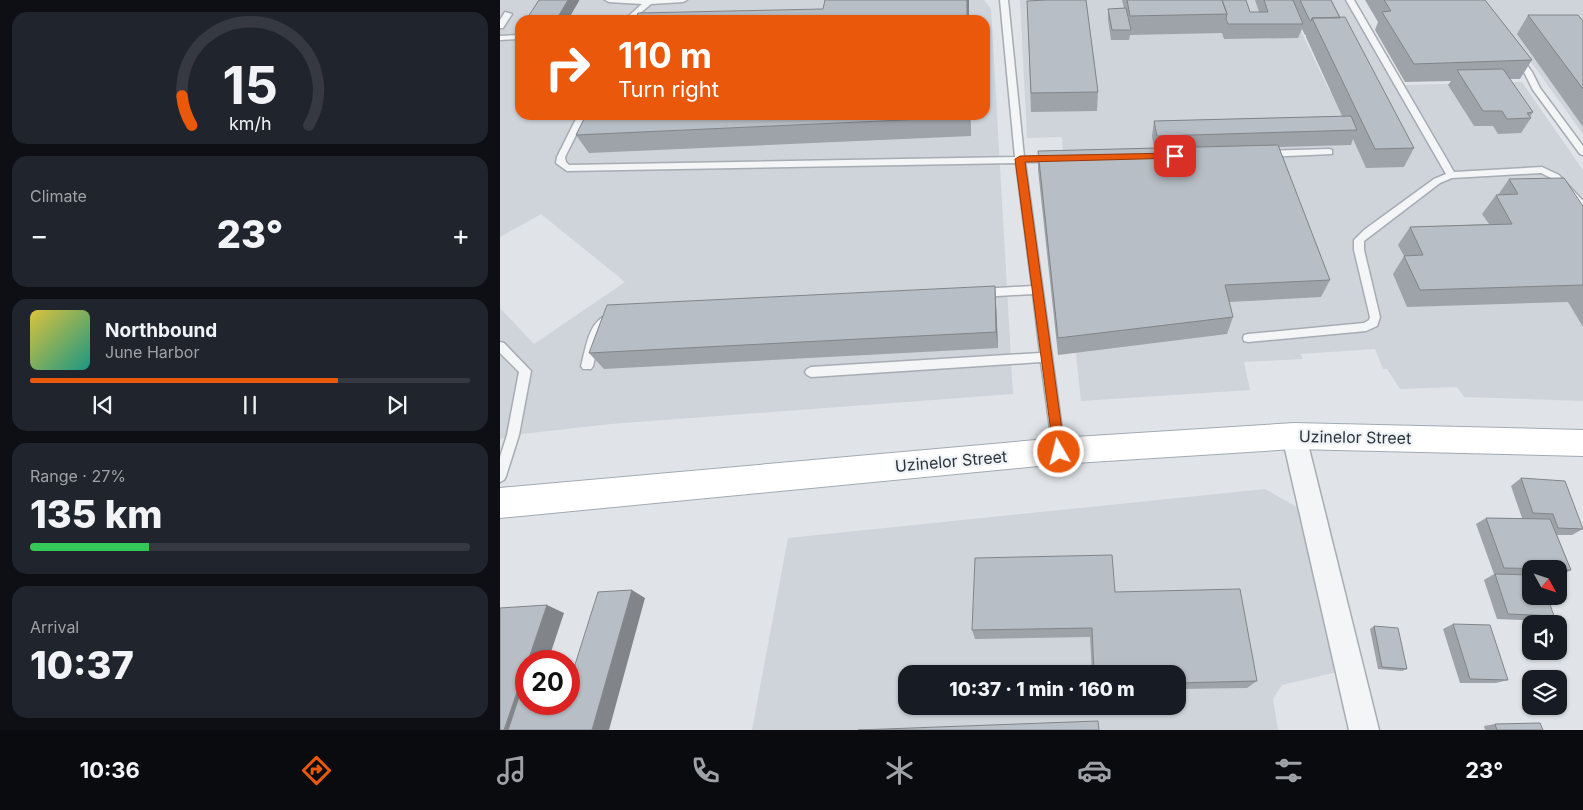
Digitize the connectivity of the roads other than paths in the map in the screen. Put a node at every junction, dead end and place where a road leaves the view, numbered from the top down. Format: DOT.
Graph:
graph roads {
  1 [pos="609,0"];
  2 [pos="683,0"];
  3 [pos="1004,0"];
  4 [pos="1350,0"];
  5 [pos="649,2"];
  6 [pos="508,14"];
  7 [pos="634,15"];
  8 [pos="500,26"];
  9 [pos="515,37"];
  10 [pos="500,38"];
  11 [pos="1512,51"];
  12 [pos="580,120"];
  13 [pos="1329,152"];
  14 [pos="1583,152"];
  15 [pos="1259,154"];
  16 [pos="1060,158"];
  17 [pos="1020,159"];
  18 [pos="1451,175"];
  19 [pos="1583,207"];
  20 [pos="1036,290"];
  21 [pos="968,294"];
  22 [pos="616,313"];
  23 [pos="1248,338"];
  24 [pos="500,346"];
  25 [pos="1046,358"];
  26 [pos="587,366"];
  27 [pos="811,372"];
  28 [pos="1294,436"];
  29 [pos="1583,443"];
  30 [pos="1059,452"];
  31 [pos="500,476"];
  32 [pos="500,503"];
  33 [pos="1364,730"];
  1 -- 5 [label="lane"];
  2 -- 5 [label="lane"];
  3 -- 17 [label="lane"];
  4 -- 18 [label="lane"];
  5 -- 7 [label="lane"];
  6 -- 8 [label="lane"];
  9 -- 10 [label="lane"];
  11 -- 14 [label="lane"];
  12 -- 17 [label="lane"];
  13 -- 15 [label="lane"];
  16 -- 17 [label="lane"];
  17 -- 20 [label="lane"];
  18 -- 19 [label="lane"];
  18 -- 23 [label="lane"];
  20 -- 21 [label="lane"];
  20 -- 25 [label="lane"];
  22 -- 26 [label="lane"];
  24 -- 31 [label="lane"];
  25 -- 27 [label="lane"];
  25 -- 30 [label="lane"];
  28 -- 29 [label="main road, Uzinelor Street"];
  28 -- 30 [label="main road, Uzinelor Street"];
  28 -- 33 [label="street"];
  30 -- 32 [label="main road, Uzinelor Street"];
}
